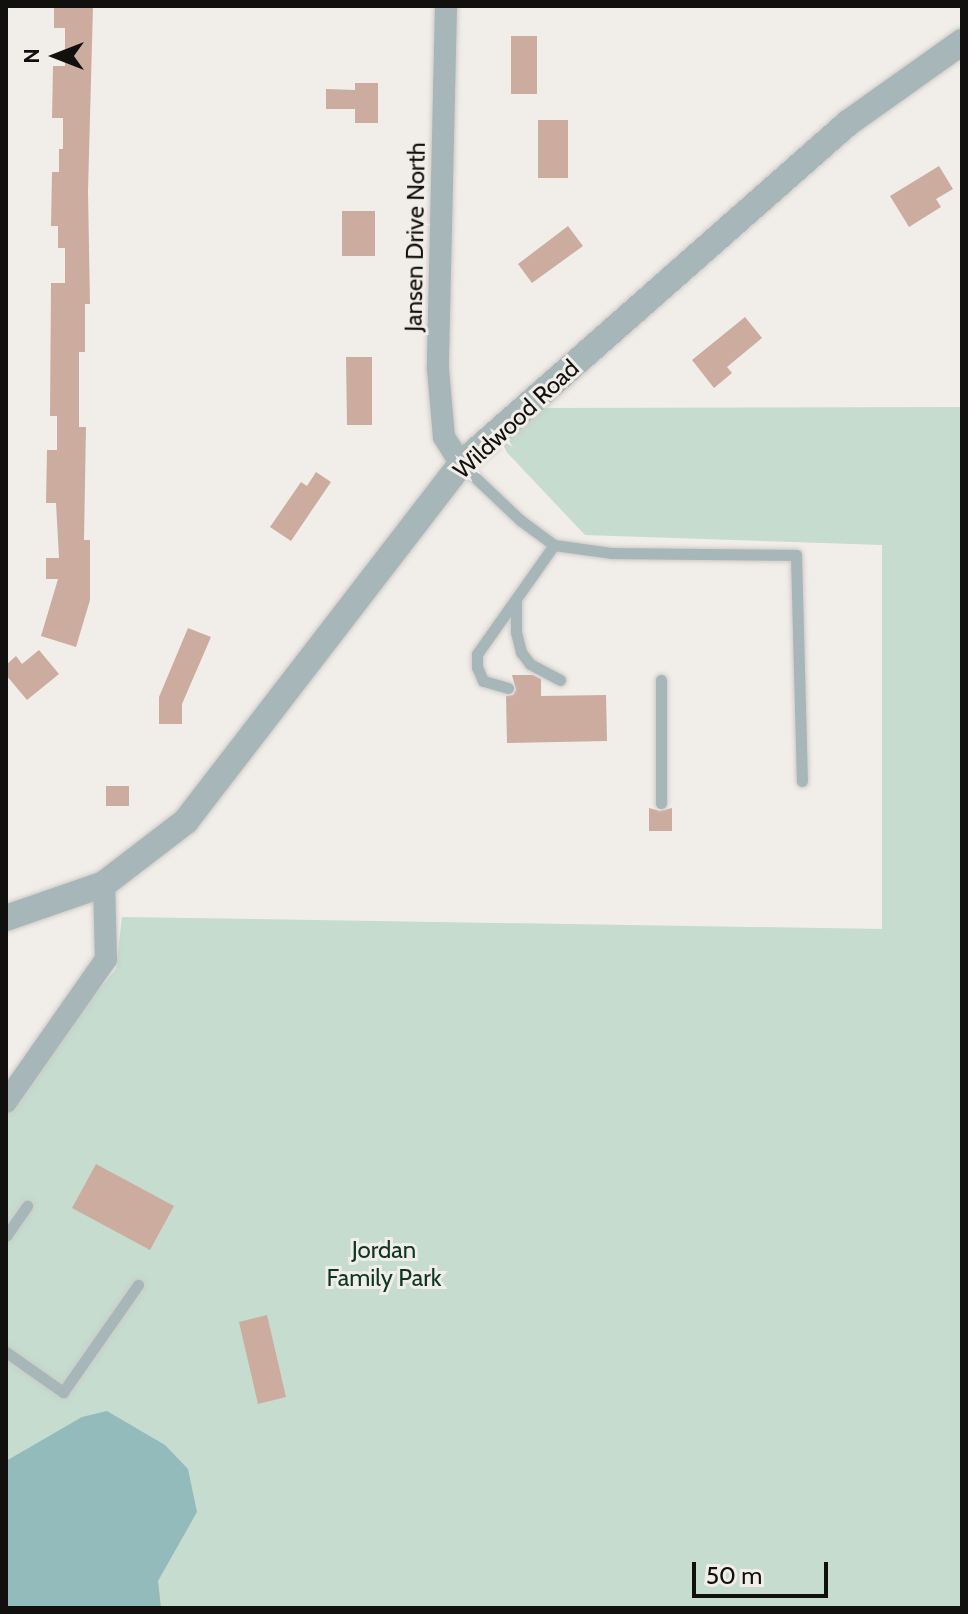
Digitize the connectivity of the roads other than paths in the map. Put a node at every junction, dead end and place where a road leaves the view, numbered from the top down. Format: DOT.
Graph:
graph roads {
  1 [pos="446,6"];
  2 [pos="962,42"];
  3 [pos="461,464"];
  4 [pos="554,545"];
  5 [pos="516,601"];
  6 [pos="560,680"];
  7 [pos="661,680"];
  8 [pos="508,688"];
  9 [pos="802,781"];
  10 [pos="661,803"];
  11 [pos="104,884"];
  12 [pos="6,918"];
  13 [pos="6,1102"];
  14 [pos="27,1206"];
  15 [pos="6,1236"];
  16 [pos="138,1285"];
  17 [pos="6,1352"];
  1 -- 3 [label="street, Jansen Drive North"];
  2 -- 3 [label="street, Wildwood Road"];
  3 -- 4 [label="lane"];
  3 -- 11 [label="street, Wildwood Road"];
  4 -- 5 [label="lane"];
  4 -- 9 [label="lane"];
  5 -- 6 [label="lane"];
  5 -- 8 [label="lane"];
  7 -- 10 [label="lane"];
  11 -- 12 [label="street, Wildwood Road"];
  11 -- 13 [label="street"];
  14 -- 15 [label="lane"];
  16 -- 17 [label="lane"];
}
